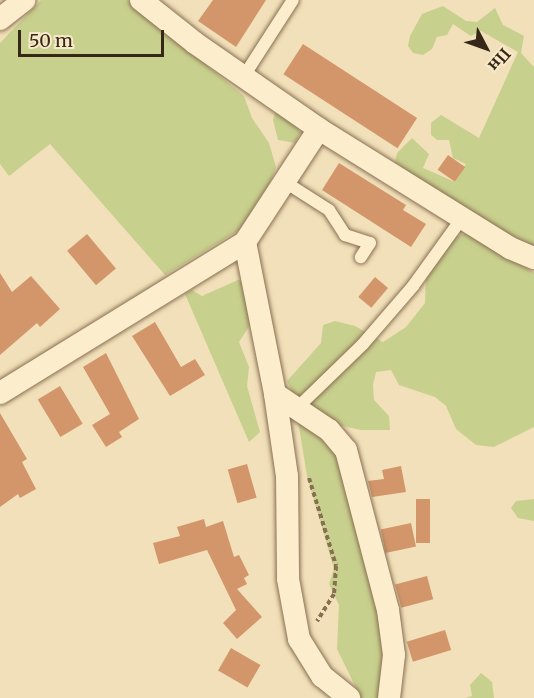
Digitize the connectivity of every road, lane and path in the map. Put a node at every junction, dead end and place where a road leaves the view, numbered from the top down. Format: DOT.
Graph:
graph roads {
  1 [pos="24,0"];
  2 [pos="141,0"];
  3 [pos="293,0"];
  4 [pos="0,19"];
  5 [pos="244,76"];
  6 [pos="319,129"];
  7 [pos="285,182"];
  8 [pos="462,218"];
  9 [pos="245,242"];
  10 [pos="360,257"];
  11 [pos="534,258"];
  12 [pos="0,393"];
  13 [pos="275,394"];
  14 [pos="295,410"];
  15 [pos="306,468"];
  16 [pos="302,644"];
  17 [pos="349,698"];
  18 [pos="389,698"];
  1 -- 4 [label="street"];
  2 -- 5 [label="street"];
  3 -- 5 [label="lane"];
  5 -- 6 [label="street"];
  6 -- 7 [label="street"];
  6 -- 8 [label="street"];
  7 -- 9 [label="street"];
  7 -- 10 [label="lane"];
  8 -- 11 [label="street"];
  8 -- 14 [label="lane"];
  9 -- 12 [label="street"];
  9 -- 13 [label="street"];
  13 -- 14 [label="street"];
  13 -- 16 [label="street"];
  14 -- 18 [label="street"];
  15 -- 16 [label="path"];
  16 -- 17 [label="street"];
}
